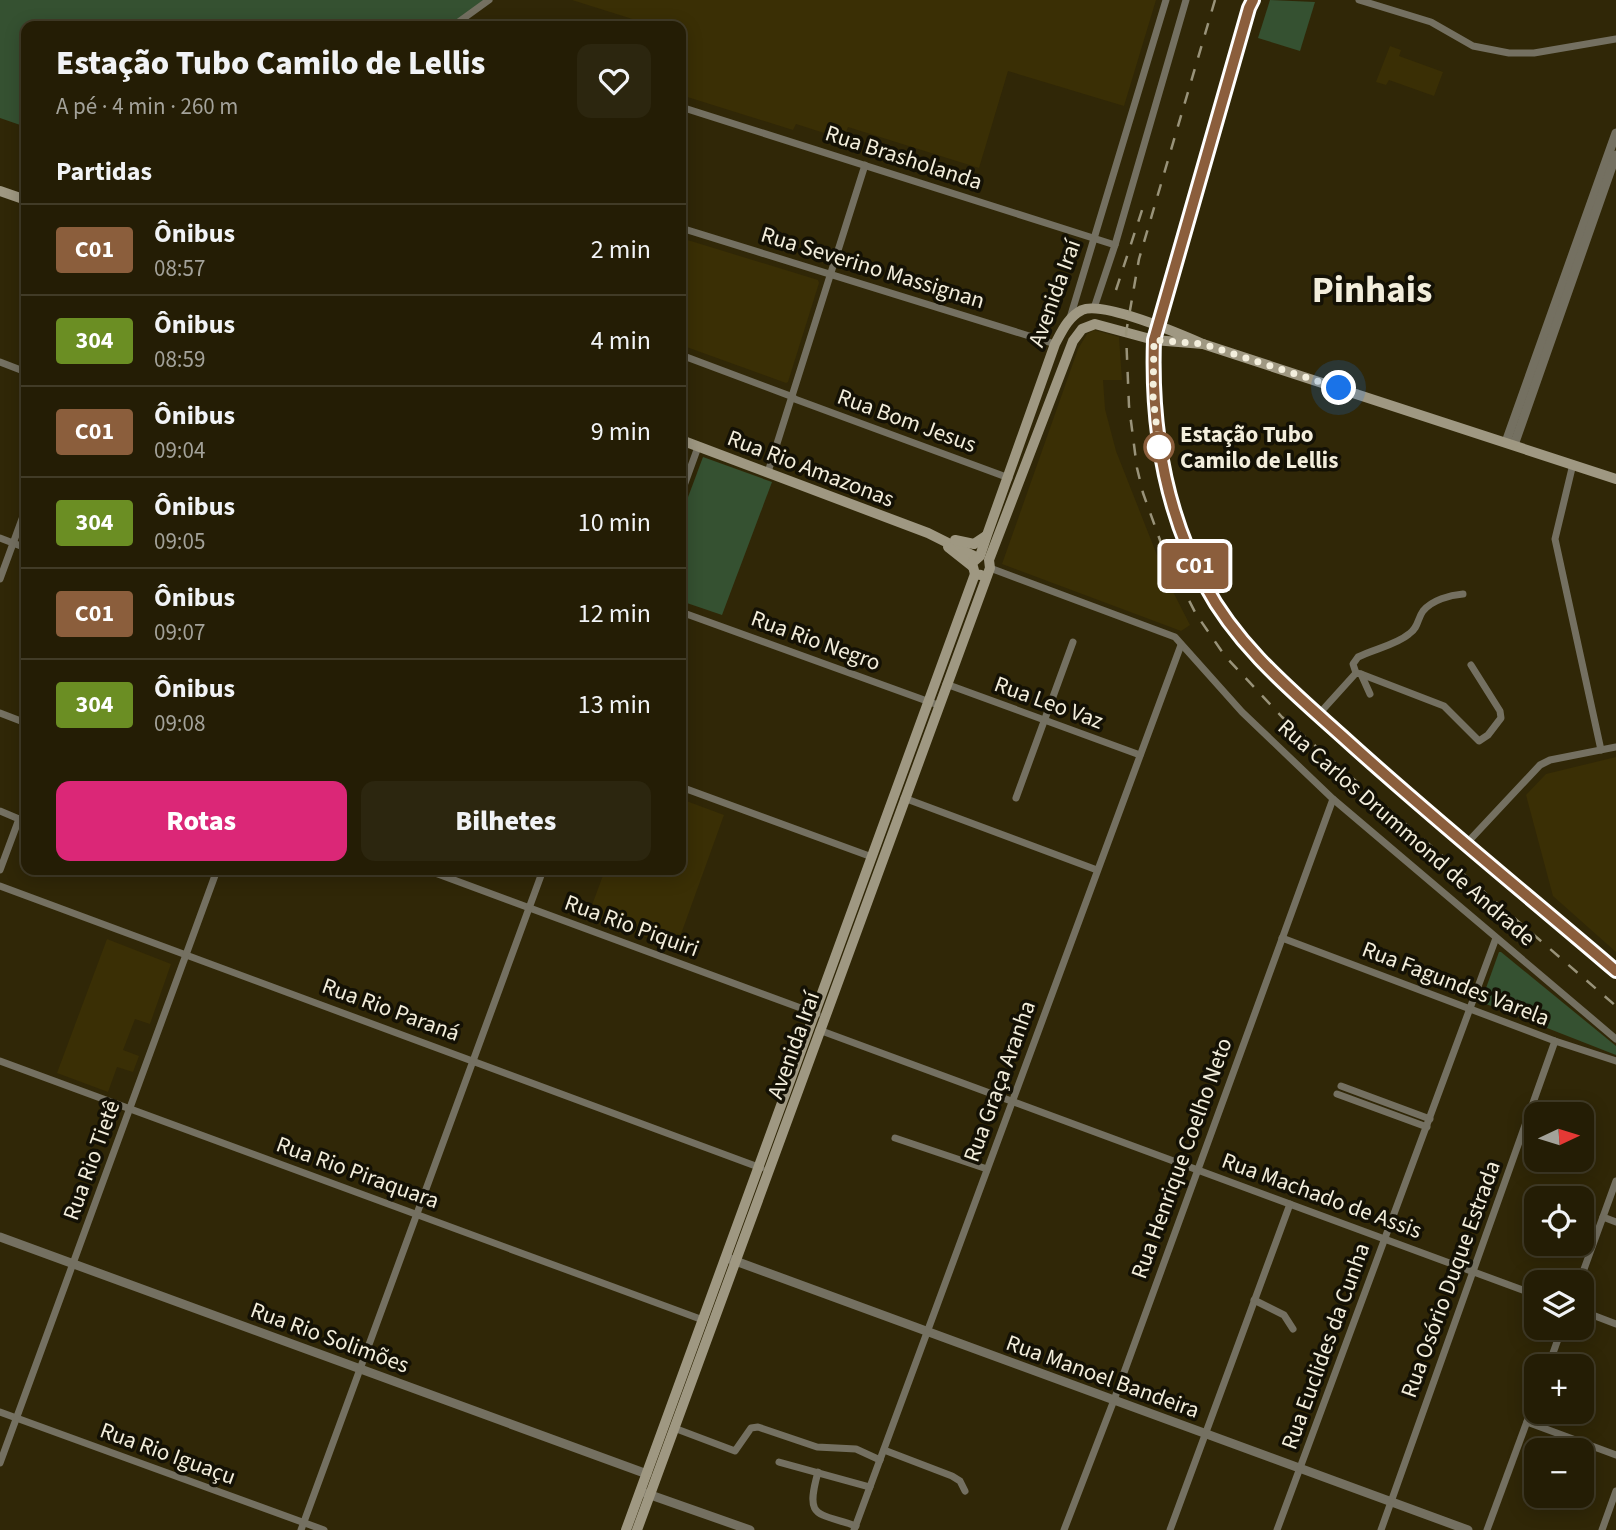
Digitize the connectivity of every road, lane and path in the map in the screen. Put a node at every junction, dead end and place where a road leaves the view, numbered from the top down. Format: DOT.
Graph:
graph roads {
  1 [pos="489,0"];
  2 [pos="1166,0"];
  3 [pos="1186,0"];
  4 [pos="1359,0"];
  5 [pos="1251,3"];
  6 [pos="460,21"];
  7 [pos="1616,39"];
  8 [pos="686,109"];
  9 [pos="1616,133"];
  10 [pos="1616,155"];
  11 [pos="865,165"];
  12 [pos="1611,166"];
  13 [pos="0,191"];
  14 [pos="21,198"];
  15 [pos="686,230"];
  16 [pos="1094,238"];
  17 [pos="1115,244"];
  18 [pos="832,274"];
  19 [pos="1094,307"];
  20 [pos="1070,318"];
  21 [pos="1157,325"];
  22 [pos="1154,340"];
  23 [pos="1055,344"];
  24 [pos="1203,344"];
  25 [pos="686,357"];
  26 [pos="0,362"];
  27 [pos="21,370"];
  28 [pos="792,397"];
  29 [pos="686,442"];
  30 [pos="1510,443"];
  31 [pos="698,446"];
  32 [pos="1573,464"];
  33 [pos="768,472"];
  34 [pos="1009,478"];
  35 [pos="1616,479"];
  36 [pos="686,480"];
  37 [pos="21,521"];
  38 [pos="928,533"];
  39 [pos="987,535"];
  40 [pos="0,538"];
  41 [pos="13,543"];
  42 [pos="21,546"];
  43 [pos="981,565"];
  44 [pos="0,579"];
  45 [pos="1463,594"];
  46 [pos="686,614"];
  47 [pos="1073,642"];
  48 [pos="1181,645"];
  49 [pos="1471,665"];
  50 [pos="1358,673"];
  51 [pos="946,684"];
  52 [pos="1370,694"];
  53 [pos="933,703"];
  54 [pos="0,713"];
  55 [pos="1318,715"];
  56 [pos="1044,720"];
  57 [pos="21,721"];
  58 [pos="1616,747"];
  59 [pos="1601,750"];
  60 [pos="1140,755"];
  61 [pos="686,789"];
  62 [pos="904,798"];
  63 [pos="1016,798"];
  64 [pos="1333,799"];
  65 [pos="0,811"];
  66 [pos="1466,844"];
  67 [pos="872,857"];
  68 [pos="0,870"];
  69 [pos="1097,870"];
  70 [pos="215,875"];
  71 [pos="441,875"];
  72 [pos="540,875"];
  73 [pos="869,878"];
  74 [pos="0,886"];
  75 [pos="529,907"];
  76 [pos="1282,937"];
  77 [pos="1496,938"];
  78 [pos="187,955"];
  79 [pos="1616,971"];
  80 [pos="1470,1009"];
  81 [pos="820,1015"];
  82 [pos="819,1030"];
  83 [pos="1616,1039"];
  84 [pos="1555,1041"];
  85 [pos="473,1060"];
  86 [pos="0,1061"];
  87 [pos="1616,1061"];
  88 [pos="1339,1090"];
  89 [pos="1012,1101"];
  90 [pos="131,1109"];
  91 [pos="1428,1123"];
  92 [pos="895,1138"];
  93 [pos="771,1147"];
  94 [pos="763,1169"];
  95 [pos="987,1169"];
  96 [pos="1196,1169"];
  97 [pos="1616,1181"];
  98 [pos="1290,1204"];
  99 [pos="415,1214"];
  100 [pos="1603,1217"];
  101 [pos="1616,1222"];
  102 [pos="0,1237"];
  103 [pos="1385,1239"];
  104 [pos="731,1259"];
  105 [pos="73,1264"];
  106 [pos="1584,1270"];
  107 [pos="1472,1271"];
  108 [pos="722,1283"];
  109 [pos="1524,1290"];
  110 [pos="1254,1300"];
  111 [pos="1594,1316"];
  112 [pos="703,1320"];
  113 [pos="1616,1324"];
  114 [pos="1293,1329"];
  115 [pos="927,1332"];
  116 [pos="359,1368"];
  117 [pos="1114,1400"];
  118 [pos="0,1412"];
  119 [pos="16,1418"];
  120 [pos="1526,1424"];
  121 [pos="1532,1424"];
  122 [pos="674,1428"];
  123 [pos="1205,1434"];
  124 [pos="884,1450"];
  125 [pos="1616,1455"];
  126 [pos="880,1460"];
  127 [pos="779,1462"];
  128 [pos="0,1463"];
  129 [pos="1300,1469"];
  130 [pos="818,1472"];
  131 [pos="646,1474"];
  132 [pos="870,1487"];
  133 [pos="965,1491"];
  134 [pos="1616,1492"];
  135 [pos="645,1493"];
  136 [pos="1391,1502"];
  137 [pos="302,1526"];
  138 [pos="855,1528"];
  139 [pos="324,1530"];
  140 [pos="626,1530"];
  141 [pos="637,1530"];
  142 [pos="750,1530"];
  143 [pos="1064,1530"];
  144 [pos="1170,1530"];
  145 [pos="1277,1530"];
  146 [pos="1381,1530"];
  147 [pos="1468,1530"];
  148 [pos="1488,1530"];
  149 [pos="1602,1530"];
  1 -- 6 [label="street"];
  2 -- 16 [label="street, Avenida Iraí"];
  3 -- 17 [label="street, Avenida Iraí"];
  4 -- 7 [label="street"];
  5 -- 21 [label="main road"];
  8 -- 11 [label="street, Rua Brasholanda"];
  9 -- 12 [label="street"];
  10 -- 12 [label="street"];
  11 -- 16 [label="street, Rua Brasholanda"];
  11 -- 18 [label="street"];
  12 -- 30 [label="street"];
  13 -- 14 [label="main road"];
  15 -- 18 [label="street, Rua Severino Massignan"];
  16 -- 17 [label="street, Rua Brasholanda"];
  16 -- 20 [label="street, Avenida Iraí"];
  17 -- 19 [label="street, Avenida Iraí"];
  18 -- 23 [label="street, Rua Severino Massignan"];
  18 -- 28 [label="street"];
  19 -- 20 [label="main road"];
  19 -- 21 [label="main road"];
  20 -- 23 [label="main road, Avenida Iraí"];
  21 -- 22 [label="main road"];
  21 -- 24 [label="main road"];
  22 -- 24 [label="main road"];
  22 -- 43 [label="main road, Avenida Iraí"];
  22 -- 55 [label="main road"];
  23 -- 34 [label="main road, Avenida Iraí"];
  24 -- 30 [label="main road"];
  25 -- 28 [label="street, Rua Bom Jesus"];
  26 -- 27 [label="street"];
  28 -- 33 [label="street"];
  28 -- 34 [label="street, Rua Bom Jesus"];
  29 -- 31 [label="main road, Rua Rio Amazonas"];
  30 -- 32 [label="main road"];
  31 -- 33 [label="main road, Rua Rio Amazonas"];
  31 -- 36 [label="street"];
  32 -- 35 [label="main road"];
  32 -- 59 [label="street"];
  33 -- 38 [label="main road, Rua Rio Amazonas"];
  34 -- 39 [label="main road, Avenida Iraí"];
  37 -- 41 [label="street"];
  38 -- 39 [label="main road"];
  38 -- 43 [label="main road, Rua Rio Amazonas"];
  39 -- 43 [label="main road, Avenida Iraí"];
  40 -- 41 [label="street"];
  41 -- 42 [label="street"];
  41 -- 44 [label="street"];
  43 -- 48 [label="street, Rua Carlos Drummond de Andrade"];
  43 -- 51 [label="main road, Avenida Iraí"];
  43 -- 53 [label="main road, Avenida Iraí"];
  45 -- 50 [label="street"];
  46 -- 53 [label="street, Rua Rio Negro"];
  47 -- 56 [label="street"];
  48 -- 60 [label="street, Rua Graça Aranha"];
  48 -- 64 [label="street, Rua Carlos Drummond de Andrade"];
  49 -- 50 [label="street"];
  50 -- 52 [label="street"];
  50 -- 55 [label="street"];
  51 -- 53 [label="main road, Avenida Iraí"];
  51 -- 56 [label="street, Rua Leo Vaz"];
  53 -- 62 [label="main road, Avenida Iraí"];
  53 -- 67 [label="main road, Avenida Iraí"];
  54 -- 57 [label="street"];
  55 -- 66 [label="main road"];
  56 -- 60 [label="street, Rua Leo Vaz"];
  56 -- 63 [label="street"];
  58 -- 59 [label="street"];
  59 -- 66 [label="street"];
  60 -- 69 [label="street, Rua Graça Aranha"];
  61 -- 67 [label="street"];
  62 -- 69 [label="street"];
  62 -- 73 [label="main road, Avenida Iraí"];
  64 -- 76 [label="street, Rua Henrique Coelho Neto"];
  64 -- 77 [label="street, Rua Carlos Drummond de Andrade"];
  65 -- 68 [label="street"];
  66 -- 79 [label="main road"];
  67 -- 73 [label="main road, Avenida Iraí"];
  69 -- 89 [label="street, Rua Graça Aranha"];
  70 -- 78 [label="street, Rua Rio Tietê"];
  71 -- 75 [label="street, Rua Rio Piquiri"];
  72 -- 75 [label="street"];
  73 -- 81 [label="main road, Avenida Iraí"];
  74 -- 78 [label="street, Rua Rio Paraná"];
  75 -- 81 [label="street, Rua Rio Piquiri"];
  75 -- 85 [label="street"];
  76 -- 80 [label="street, Rua Fagundes Varela"];
  76 -- 96 [label="street, Rua Henrique Coelho Neto"];
  77 -- 80 [label="street, Rua Euclides da Cunha"];
  77 -- 83 [label="street, Rua Carlos Drummond de Andrade"];
  78 -- 85 [label="street, Rua Rio Paraná"];
  78 -- 90 [label="street, Rua Rio Tietê"];
  80 -- 84 [label="street, Rua Fagundes Varela"];
  80 -- 91 [label="street, Rua Euclides da Cunha"];
  81 -- 82 [label="main road, Avenida Iraí"];
  81 -- 93 [label="main road, Avenida Iraí"];
  82 -- 89 [label="street, Rua Machado de Assis"];
  82 -- 93 [label="main road, Avenida Iraí"];
  84 -- 87 [label="street, Rua Fagundes Varela"];
  84 -- 107 [label="street, Rua Osório Duque Estrada"];
  85 -- 94 [label="street, Rua Rio Paraná"];
  85 -- 99 [label="street"];
  86 -- 90 [label="street, Rua Rio Piraquara"];
  88 -- 91 [label="street"];
  89 -- 95 [label="street, Rua Graça Aranha"];
  89 -- 96 [label="street, Rua Machado de Assis"];
  90 -- 99 [label="street, Rua Rio Piraquara"];
  90 -- 105 [label="street, Rua Rio Tietê"];
  91 -- 103 [label="street, Rua Euclides da Cunha"];
  92 -- 95 [label="street"];
  93 -- 94 [label="main road, Avenida Iraí"];
  94 -- 104 [label="main road, Avenida Iraí"];
  95 -- 115 [label="street, Rua Graça Aranha"];
  96 -- 98 [label="street, Rua Machado de Assis"];
  96 -- 117 [label="street, Rua Henrique Coelho Neto"];
  97 -- 100 [label="street"];
  98 -- 103 [label="street, Rua Machado de Assis"];
  98 -- 110 [label="street"];
  99 -- 112 [label="street, Rua Rio Piraquara"];
  99 -- 116 [label="street"];
  100 -- 101 [label="street"];
  100 -- 106 [label="street"];
  102 -- 105 [label="street, Rua Rio Solimões"];
  103 -- 107 [label="street, Rua Machado de Assis"];
  103 -- 129 [label="street, Rua Euclides da Cunha"];
  104 -- 108 [label="main road, Avenida Iraí"];
  104 -- 115 [label="street, Rua Manoel Bandeira"];
  105 -- 116 [label="street, Rua Rio Solimões"];
  105 -- 119 [label="street, Rua Rio Tietê"];
  107 -- 109 [label="street, Rua Machado de Assis"];
  107 -- 136 [label="street, Rua Osório Duque Estrada"];
  108 -- 112 [label="main road, Avenida Iraí"];
  108 -- 122 [label="main road, Avenida Iraí"];
  110 -- 114 [label="street"];
  110 -- 123 [label="street"];
  111 -- 113 [label="street"];
  112 -- 131 [label="main road, Avenida Iraí"];
  115 -- 117 [label="street, Rua Manoel Bandeira"];
  115 -- 124 [label="street, Rua Graça Aranha"];
  116 -- 131 [label="street, Rua Rio Solimões"];
  116 -- 137 [label="street"];
  117 -- 123 [label="street, Rua Manoel Bandeira"];
  117 -- 143 [label="street, Rua Henrique Coelho Neto"];
  118 -- 119 [label="street, Rua Rio Iguaçu"];
  119 -- 128 [label="street, Rua Rio Tietê"];
  119 -- 137 [label="street, Rua Rio Iguaçu"];
  120 -- 148 [label="street"];
  121 -- 125 [label="street"];
  122 -- 126 [label="street"];
  122 -- 135 [label="main road, Avenida Iraí"];
  123 -- 129 [label="street, Rua Manoel Bandeira"];
  123 -- 144 [label="street"];
  124 -- 126 [label="street, Rua Graça Aranha"];
  124 -- 133 [label="street"];
  126 -- 132 [label="street, Rua Graça Aranha"];
  127 -- 130 [label="street"];
  129 -- 136 [label="street, Rua Manoel Bandeira"];
  129 -- 145 [label="street, Rua Euclides da Cunha"];
  130 -- 132 [label="street"];
  130 -- 138 [label="street"];
  131 -- 135 [label="main road, Avenida Iraí"];
  132 -- 138 [label="street, Rua Graça Aranha"];
  134 -- 149 [label="street"];
  135 -- 140 [label="main road, Avenida Iraí"];
  135 -- 141 [label="main road, Avenida Iraí"];
  135 -- 142 [label="street"];
  136 -- 146 [label="street, Rua Osório Duque Estrada"];
  136 -- 147 [label="street, Rua Manoel Bandeira"];
  137 -- 139 [label="street, Rua Rio Iguaçu"];
}
